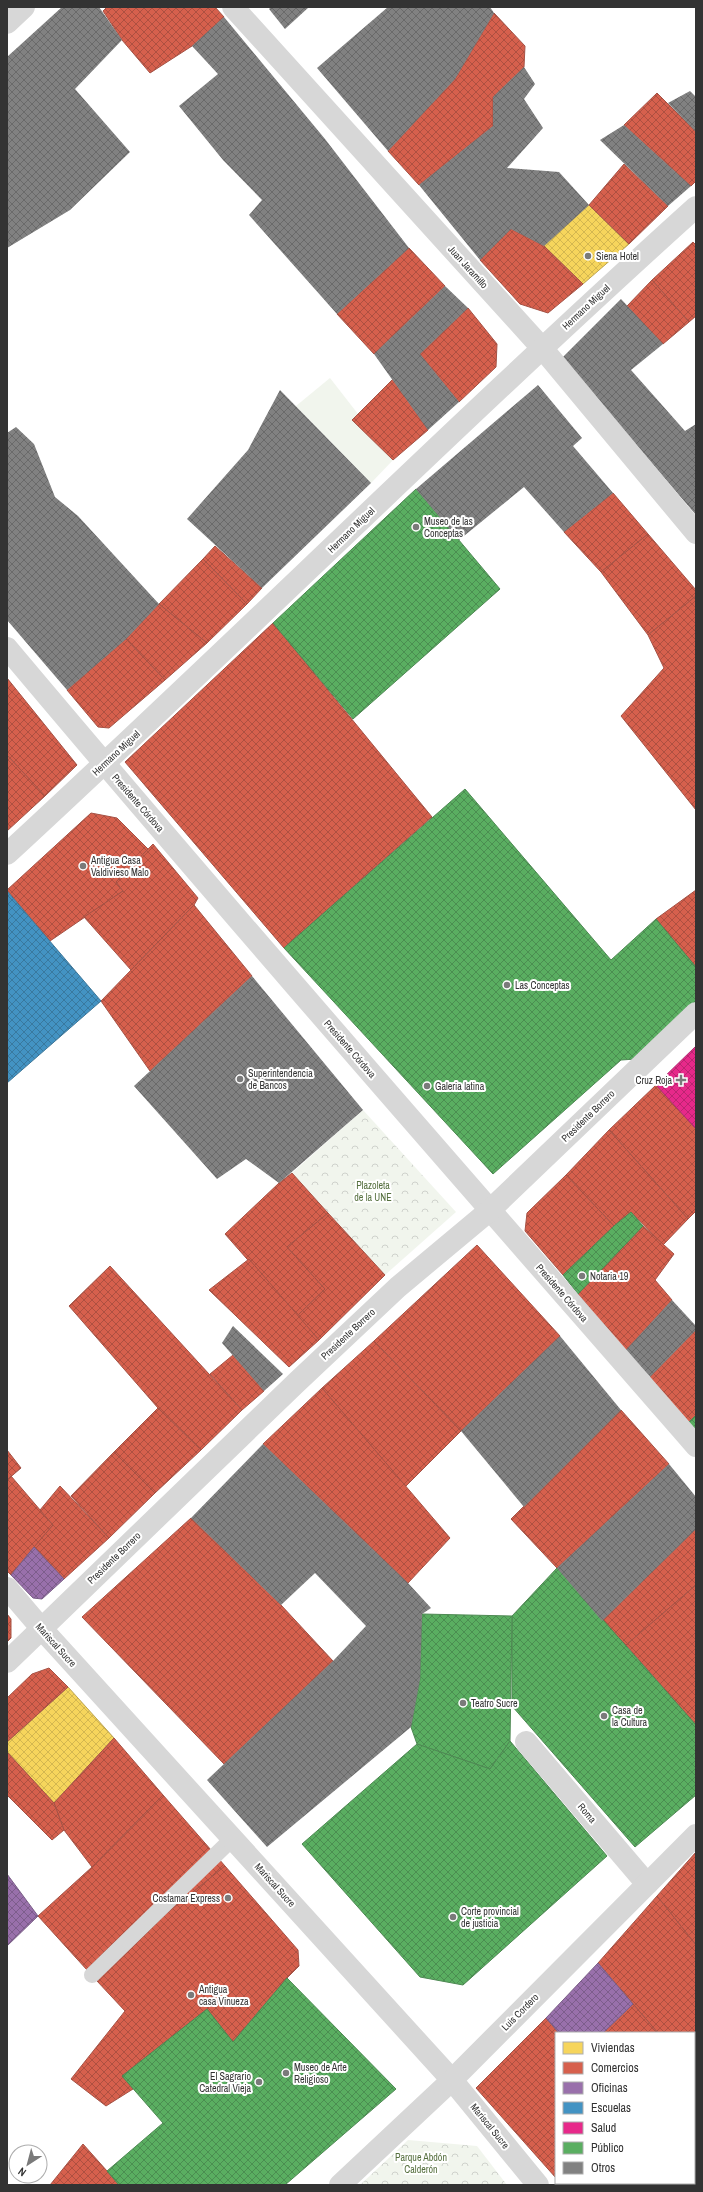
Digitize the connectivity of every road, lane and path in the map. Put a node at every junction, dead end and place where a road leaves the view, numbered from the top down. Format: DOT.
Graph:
graph roads {
  1 [pos="24,7"];
  2 [pos="233,7"];
  3 [pos="7,23"];
  4 [pos="696,207"];
  5 [pos="542,348"];
  6 [pos="696,533"];
  7 [pos="7,648"];
  8 [pos="104,764"];
  9 [pos="7,854"];
  10 [pos="696,1013"];
  11 [pos="489,1211"];
  12 [pos="696,1446"];
  13 [pos="7,1588"];
  14 [pos="41,1628"];
  15 [pos="7,1662"];
  16 [pos="526,1742"];
  17 [pos="696,1835"];
  18 [pos="232,1839"];
  19 [pos="647,1884"];
  20 [pos="92,1975"];
  21 [pos="452,2080"];
  22 [pos="340,2185"];
  23 [pos="538,2185"];
  1 -- 3 [label="street"];
  2 -- 5 [label="street, Juan Jaramillo"];
  4 -- 5 [label="street, Hermano Miguel"];
  5 -- 6 [label="street, Juan Jaramillo"];
  5 -- 8 [label="street, Hermano Miguel"];
  7 -- 8 [label="street, Presidente Córdova"];
  8 -- 9 [label="street, Hermano Miguel"];
  8 -- 11 [label="street, Presidente Córdova"];
  10 -- 11 [label="street, Presidente Borrero"];
  11 -- 12 [label="street, Presidente Córdova"];
  11 -- 14 [label="street, Presidente Borrero"];
  13 -- 14 [label="street, Mariscal Sucre"];
  14 -- 15 [label="street, Presidente Borrero"];
  14 -- 18 [label="street, Mariscal Sucre"];
  16 -- 19 [label="street, Roma"];
  17 -- 19 [label="street, Luis Cordero"];
  18 -- 20 [label="lane"];
  18 -- 21 [label="street, Mariscal Sucre"];
  19 -- 21 [label="street, Luis Cordero"];
  21 -- 22 [label="street, Luis Cordero"];
  21 -- 23 [label="street, Mariscal Sucre"];
}
